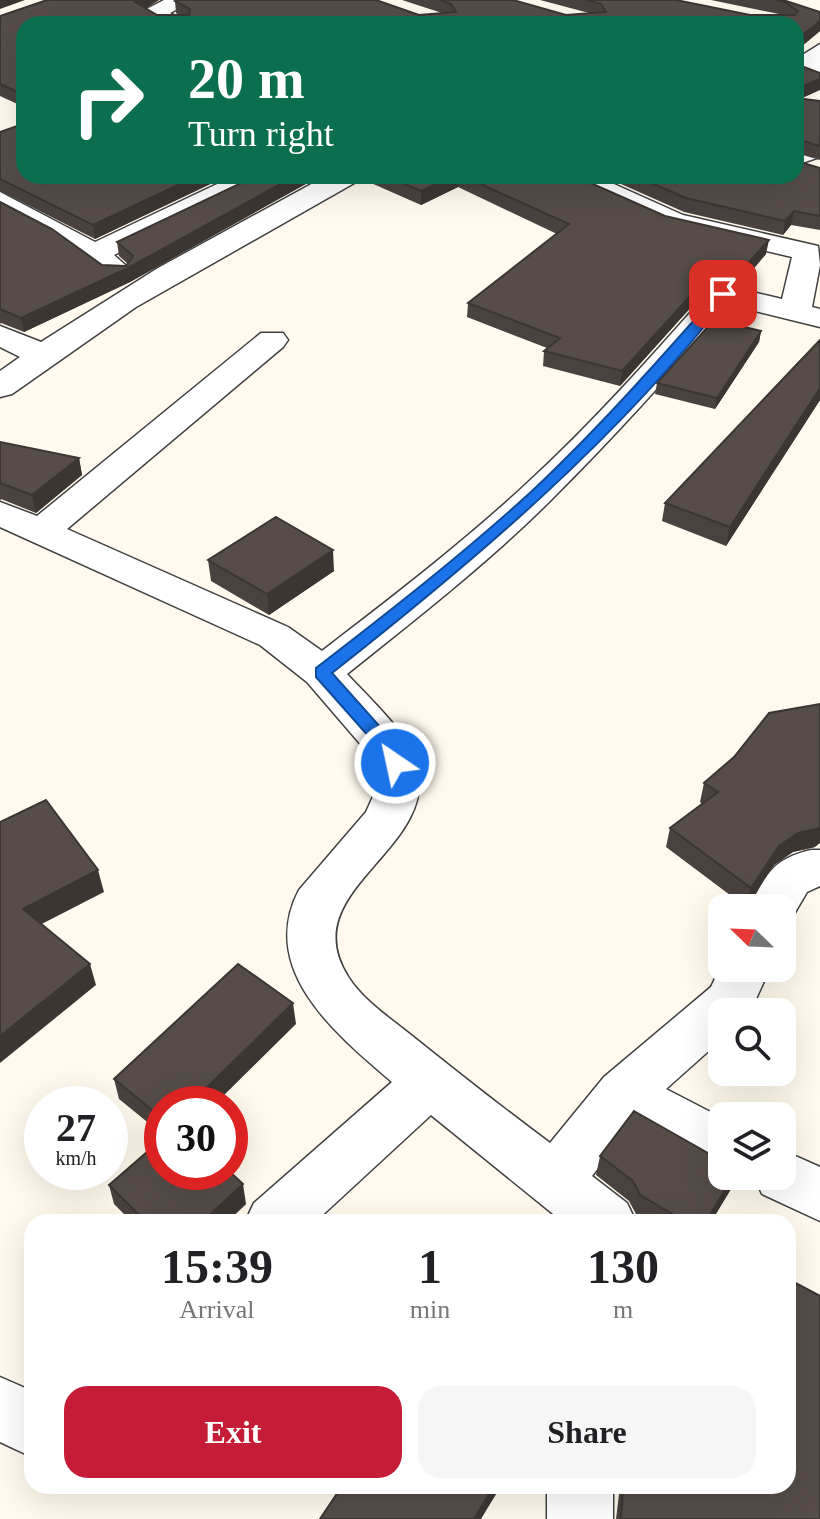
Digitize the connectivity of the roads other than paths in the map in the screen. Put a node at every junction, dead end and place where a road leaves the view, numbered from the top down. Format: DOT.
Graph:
graph roads {
  1 [pos="184,0"];
  2 [pos="158,16"];
  3 [pos="237,184"];
  4 [pos="332,184"];
  5 [pos="594,184"];
  6 [pos="622,184"];
  7 [pos="609,190"];
  8 [pos="0,200"];
  9 [pos="93,254"];
  10 [pos="142,289"];
  11 [pos="807,315"];
  12 [pos="0,335"];
  13 [pos="272,340"];
  14 [pos="42,355"];
  15 [pos="0,387"];
  16 [pos="0,513"];
  17 [pos="42,531"];
  18 [pos="322,672"];
  19 [pos="820,868"];
  20 [pos="780,894"];
  21 [pos="738,982"];
  22 [pos="430,1082"];
  23 [pos="623,1094"];
  24 [pos="708,1138"];
  25 [pos="554,1181"];
  26 [pos="796,1183"];
  27 [pos="820,1195"];
  28 [pos="283,1214"];
  29 [pos="597,1214"];
  30 [pos="0,1408"];
  31 [pos="24,1421"];
  32 [pos="580,1494"];
  33 [pos="580,1519"];
  1 -- 2 [label="street"];
  3 -- 9 [label="street"];
  4 -- 10 [label="street"];
  5 -- 7 [label="street"];
  6 -- 7 [label="street"];
  7 -- 11 [label="street"];
  8 -- 9 [label="street"];
  9 -- 10 [label="street"];
  10 -- 14 [label="street"];
  11 -- 18 [label="street"];
  12 -- 14 [label="street"];
  13 -- 17 [label="street"];
  14 -- 15 [label="street"];
  16 -- 17 [label="street"];
  17 -- 18 [label="street"];
  18 -- 22 [label="street"];
  19 -- 20 [label="street"];
  21 -- 23 [label="street"];
  22 -- 25 [label="street"];
  22 -- 28 [label="street"];
  23 -- 24 [label="street"];
  23 -- 25 [label="street"];
  25 -- 29 [label="street"];
  26 -- 27 [label="street"];
  30 -- 31 [label="street"];
  32 -- 33 [label="street"];
}
